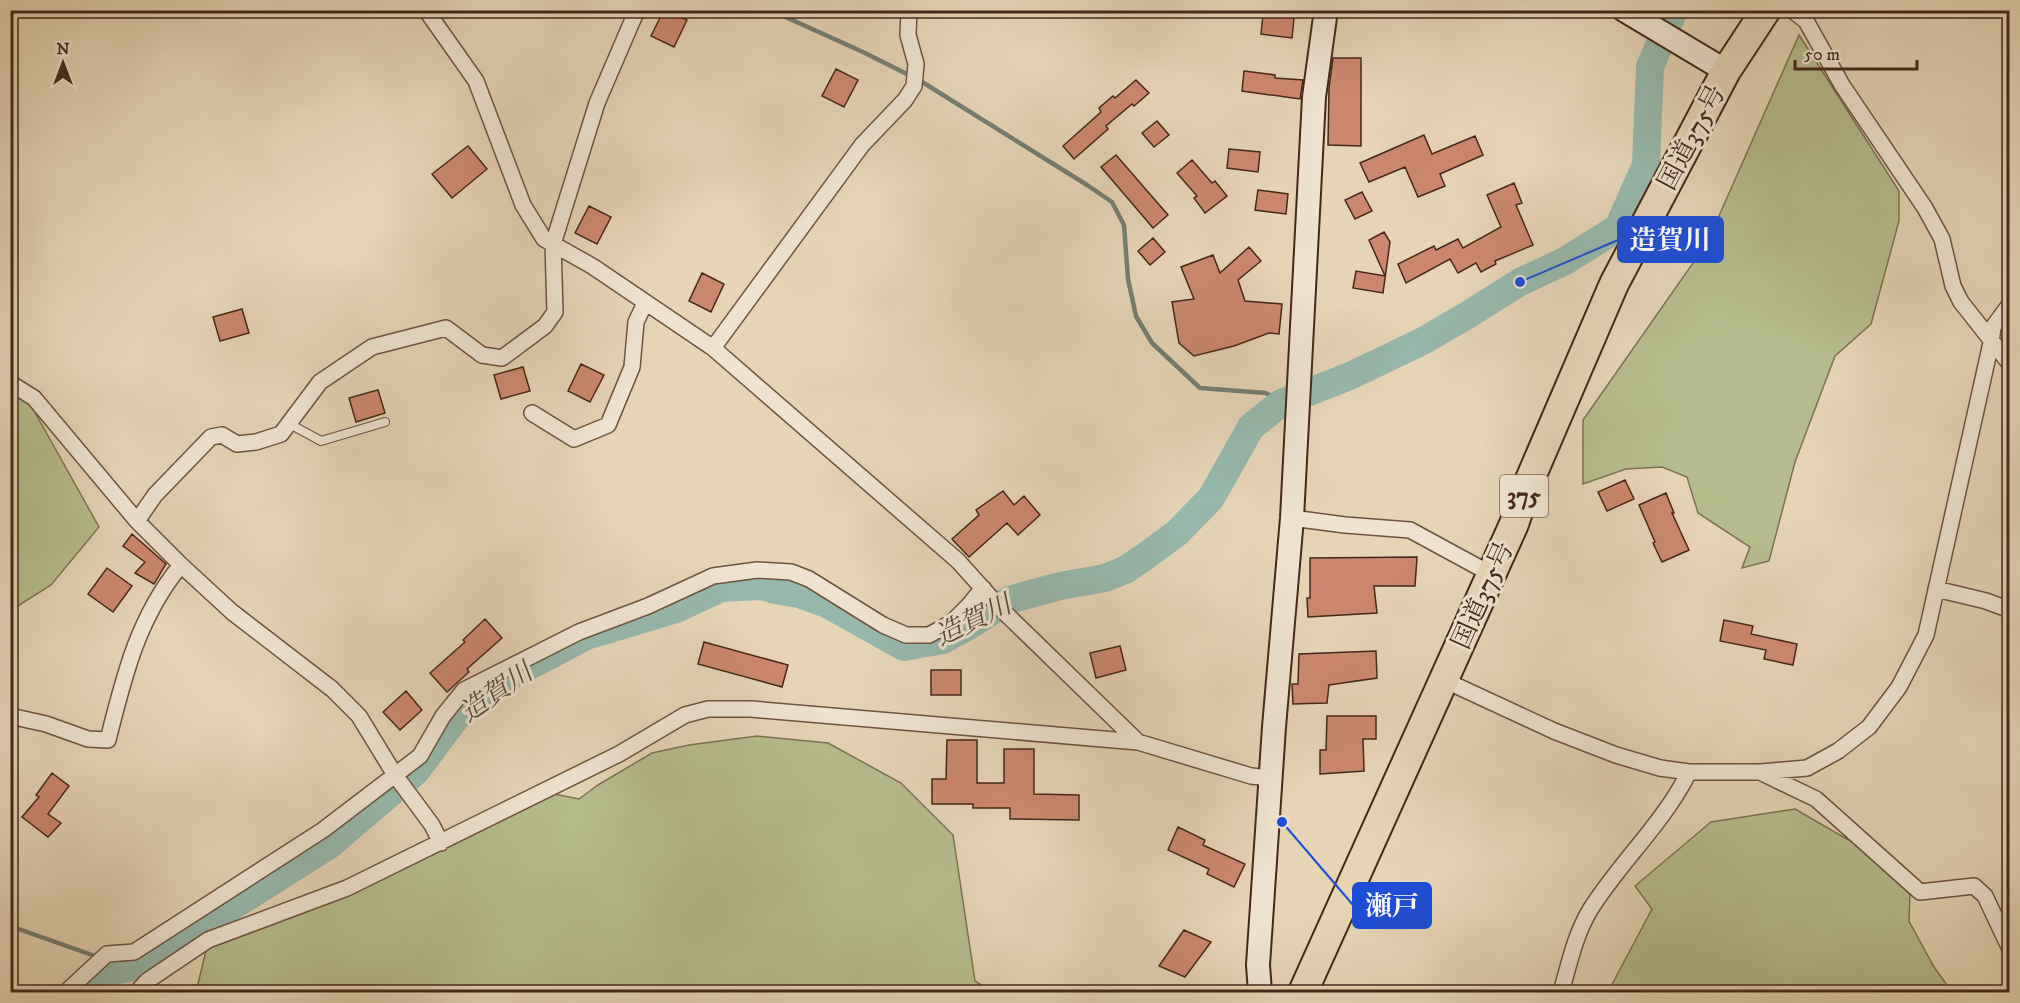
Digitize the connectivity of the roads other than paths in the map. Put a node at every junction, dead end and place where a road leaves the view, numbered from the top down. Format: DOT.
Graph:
graph roads {
  1 [pos="426,10"];
  2 [pos="638,10"];
  3 [pos="909,10"];
  4 [pos="1326,10"];
  5 [pos="1766,10"];
  6 [pos="1792,10"];
  7 [pos="1634,15"];
  8 [pos="1726,71"];
  9 [pos="553,244"];
  10 [pos="645,303"];
  11 [pos="2010,304"];
  12 [pos="1991,343"];
  13 [pos="713,348"];
  14 [pos="2010,364"];
  15 [pos="10,383"];
  16 [pos="532,413"];
  17 [pos="385,422"];
  18 [pos="288,423"];
  19 [pos="1292,518"];
  20 [pos="137,521"];
  21 [pos="181,565"];
  22 [pos="1491,574"];
  23 [pos="1936,589"];
  24 [pos="987,593"];
  25 [pos="2010,610"];
  26 [pos="1444,680"];
  27 [pos="10,716"];
  28 [pos="1138,742"];
  29 [pos="1689,772"];
  30 [pos="1761,772"];
  31 [pos="1271,778"];
  32 [pos="401,782"];
  33 [pos="441,843"];
  34 [pos="2010,949"];
  35 [pos="66,993"];
  36 [pos="137,993"];
  37 [pos="1260,993"];
  38 [pos="1304,993"];
  39 [pos="1561,993"];
  1 -- 9 [label="street"];
  2 -- 9 [label="street"];
  3 -- 13 [label="street"];
  4 -- 19 [label="street"];
  5 -- 8 [label="highway, 国道375号 / 375"];
  6 -- 12 [label="street"];
  7 -- 8 [label="street"];
  8 -- 22 [label="highway, 国道375号 / 375"];
  9 -- 10 [label="street"];
  9 -- 18 [label="street"];
  10 -- 13 [label="street"];
  10 -- 16 [label="street"];
  11 -- 12 [label="street"];
  12 -- 14 [label="street"];
  12 -- 23 [label="street"];
  13 -- 24 [label="street"];
  15 -- 20 [label="street"];
  17 -- 18 [label="lane"];
  18 -- 20 [label="street"];
  19 -- 22 [label="street"];
  19 -- 31 [label="street"];
  20 -- 21 [label="street"];
  21 -- 27 [label="street"];
  21 -- 32 [label="street"];
  22 -- 26 [label="highway, 国道375号 / 375"];
  23 -- 25 [label="street"];
  23 -- 30 [label="street"];
  24 -- 28 [label="street"];
  24 -- 32 [label="street"];
  26 -- 29 [label="street"];
  26 -- 38 [label="highway, 国道375号 / 375"];
  28 -- 31 [label="street"];
  28 -- 33 [label="street"];
  29 -- 30 [label="street"];
  29 -- 39 [label="street"];
  30 -- 34 [label="street"];
  31 -- 37 [label="street"];
  32 -- 33 [label="street"];
  32 -- 35 [label="street"];
  33 -- 36 [label="street"];
}
